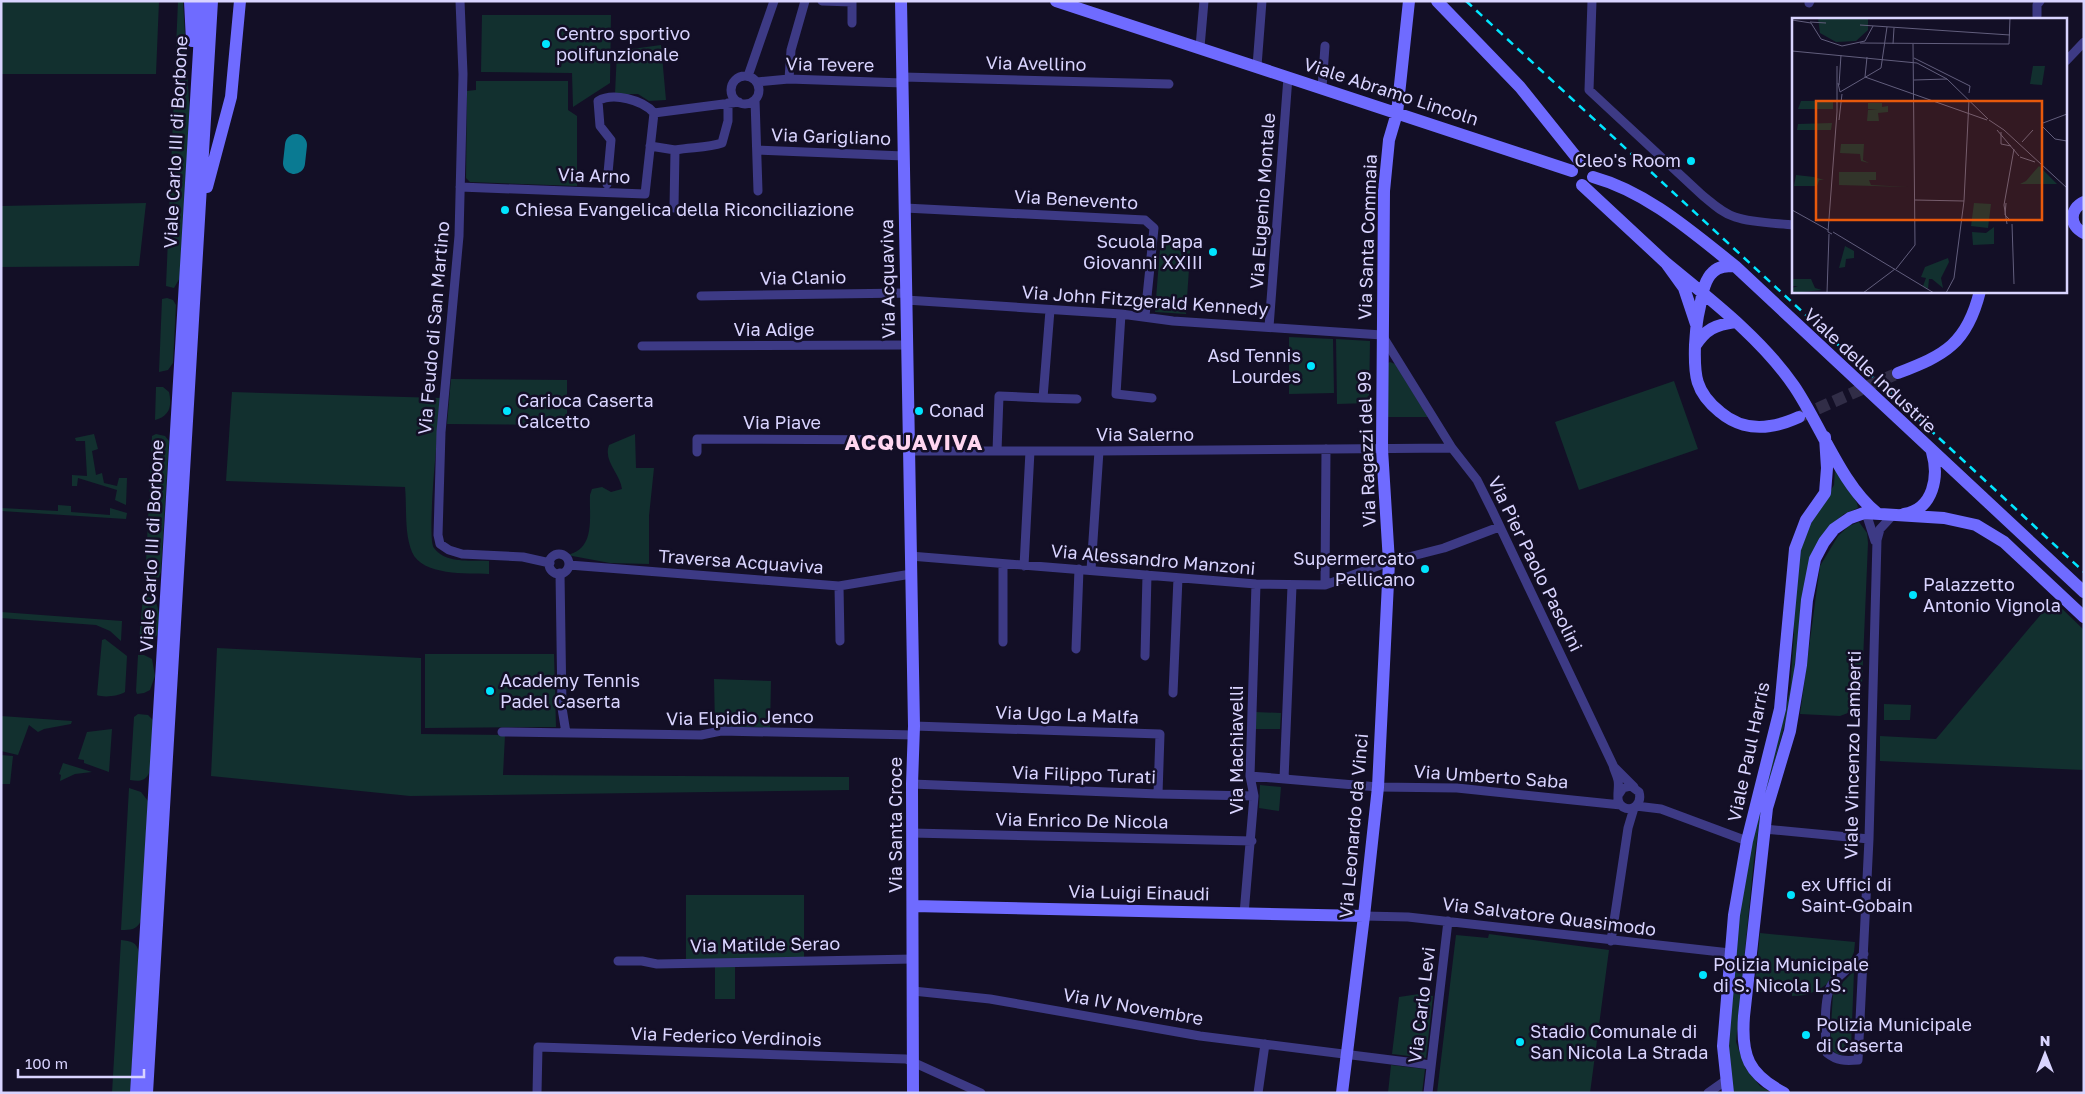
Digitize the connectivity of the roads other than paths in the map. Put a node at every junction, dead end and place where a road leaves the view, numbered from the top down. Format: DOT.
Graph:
graph roads {
  1 [pos="190,1"];
  2 [pos="202,1"];
  3 [pos="212,1"];
  4 [pos="240,1"];
  5 [pos="460,1"];
  6 [pos="774,1"];
  7 [pos="805,1"];
  8 [pos="822,1"];
  9 [pos="901,1"];
  10 [pos="1056,1"];
  11 [pos="1204,1"];
  12 [pos="1262,1"];
  13 [pos="1408,1"];
  14 [pos="1437,1"];
  15 [pos="1592,1"];
  16 [pos="2040,1"];
  17 [pos="2037,16"];
  18 [pos="852,23"];
  19 [pos="2084,42"];
  20 [pos="1325,46"];
  21 [pos="1200,47"];
  22 [pos="2068,59"];
  23 [pos="1258,66"];
  24 [pos="748,76"];
  25 [pos="1288,77"];
  26 [pos="789,79"];
  27 [pos="903,80"];
  28 [pos="757,82"];
  29 [pos="1169,84"];
  30 [pos="1322,88"];
  31 [pos="196,99"];
  32 [pos="755,100"];
  33 [pos="739,102"];
  34 [pos="728,103"];
  35 [pos="1392,111"];
  36 [pos="654,113"];
  37 [pos="650,146"];
  38 [pos="675,150"];
  39 [pos="756,150"];
  40 [pos="904,156"];
  41 [pos="1576,167"];
  42 [pos="1592,177"];
  43 [pos="607,184"];
  44 [pos="1582,185"];
  45 [pos="460,187"];
  46 [pos="758,191"];
  47 [pos="2082,202"];
  48 [pos="2068,206"];
  49 [pos="674,208"];
  50 [pos="905,208"];
  51 [pos="200,211"];
  52 [pos="1792,225"];
  53 [pos="2068,230"];
  54 [pos="2082,232"];
  55 [pos="1666,263"];
  56 [pos="1734,266"];
  57 [pos="1980,292"];
  58 [pos="1703,293"];
  59 [pos="700,296"];
  60 [pos="906,297"];
  61 [pos="1050,310"];
  62 [pos="1121,314"];
  63 [pos="1145,316"];
  64 [pos="1735,322"];
  65 [pos="1696,324"];
  66 [pos="1269,327"];
  67 [pos="1382,335"];
  68 [pos="907,345"];
  69 [pos="642,346"];
  70 [pos="1695,346"];
  71 [pos="1898,373"];
  72 [pos="1043,398"];
  73 [pos="1152,398"];
  74 [pos="1077,399"];
  75 [pos="1799,417"];
  76 [pos="1825,437"];
  77 [pos="909,445"];
  78 [pos="1452,448"];
  79 [pos="1326,449"];
  80 [pos="1382,449"];
  81 [pos="997,451"];
  82 [pos="1030,451"];
  83 [pos="697,452"];
  84 [pos="1099,452"];
  85 [pos="1932,452"];
  86 [pos="1871,513"];
  87 [pos="1895,516"];
  88 [pos="1499,527"];
  89 [pos="910,556"];
  90 [pos="1876,556"];
  91 [pos="550,562"];
  92 [pos="1389,562"];
  93 [pos="1004,564"];
  94 [pos="569,565"];
  95 [pos="1024,566"];
  96 [pos="1079,569"];
  97 [pos="1091,570"];
  98 [pos="560,573"];
  99 [pos="911,574"];
  100 [pos="1147,575"];
  101 [pos="1178,578"];
  102 [pos="1256,584"];
  103 [pos="1326,585"];
  104 [pos="839,586"];
  105 [pos="1292,586"];
  106 [pos="2084,592"];
  107 [pos="2084,616"];
  108 [pos="840,641"];
  109 [pos="1003,642"];
  110 [pos="1076,649"];
  111 [pos="1144,656"];
  112 [pos="1173,693"];
  113 [pos="914,731"];
  114 [pos="502,732"];
  115 [pos="566,733"];
  116 [pos="1612,765"];
  117 [pos="1250,776"];
  118 [pos="1284,778"];
  119 [pos="912,784"];
  120 [pos="1378,786"];
  121 [pos="1637,790"];
  122 [pos="1158,794"];
  123 [pos="1254,796"];
  124 [pos="1620,800"];
  125 [pos="1635,807"];
  126 [pos="1661,809"];
  127 [pos="1628,828"];
  128 [pos="1764,829"];
  129 [pos="912,833"];
  130 [pos="1869,838"];
  131 [pos="1252,841"];
  132 [pos="1747,841"];
  133 [pos="913,906"];
  134 [pos="1244,914"];
  135 [pos="1364,916"];
  136 [pos="1448,921"];
  137 [pos="1611,941"];
  138 [pos="1730,953"];
  139 [pos="1864,954"];
  140 [pos="914,959"];
  141 [pos="618,961"];
  142 [pos="913,991"];
  143 [pos="1265,1044"];
  144 [pos="1347,1055"];
  145 [pos="913,1063"];
  146 [pos="1431,1065"];
  147 [pos="1726,1087"];
  148 [pos="136,1093"];
  149 [pos="147,1093"];
  150 [pos="537,1093"];
  151 [pos="913,1093"];
  152 [pos="981,1093"];
  153 [pos="1258,1093"];
  154 [pos="1342,1093"];
  155 [pos="1428,1093"];
  156 [pos="1708,1093"];
  157 [pos="1784,1093"];
  1 -- 31 [label="street"];
  2 -- 31 [label="street, Viale Carlo III di Borbone"];
  3 -- 51 [label="street, Viale Carlo III di Borbone"];
  4 -- 51 [label="street"];
  5 -- 45 [label="street, Via Feudo di San Martino"];
  6 -- 24 [label="street"];
  7 -- 26 [label="street"];
  8 -- 18 [label="street"];
  9 -- 27 [label="street, Via Acquaviva"];
  10 -- 21 [label="street, Viale Abramo Lincoln"];
  11 -- 21 [label="street"];
  12 -- 23 [label="street"];
  13 -- 35 [label="street, Via Santa Commaia"];
  14 -- 41 [label="street"];
  15 -- 52 [label="street"];
  16 -- 17 [label="street"];
  19 -- 22 [label="street"];
  20 -- 30 [label="street"];
  21 -- 23 [label="street, Viale Abramo Lincoln"];
  23 -- 25 [label="street, Viale Abramo Lincoln"];
  24 -- 28 [label="street"];
  24 -- 33 [label="street"];
  25 -- 30 [label="street, Viale Abramo Lincoln"];
  25 -- 66 [label="street, Via Eugenio Montale"];
  26 -- 27 [label="street, Via Tevere"];
  26 -- 28 [label="street, Via Tevere"];
  27 -- 29 [label="street, Via Avellino"];
  27 -- 40 [label="street, Via Acquaviva"];
  28 -- 32 [label="street"];
  30 -- 35 [label="street, Viale Abramo Lincoln"];
  31 -- 148 [label="street, Viale Carlo III di Borbone"];
  32 -- 33 [label="street"];
  32 -- 39 [label="street"];
  33 -- 34 [label="street"];
  34 -- 36 [label="street"];
  34 -- 38 [label="street"];
  35 -- 41 [label="street, Viale Abramo Lincoln"];
  35 -- 67 [label="street, Via Santa Commaia"];
  36 -- 37 [label="street, Via Arno"];
  36 -- 43 [label="street, Via Arno"];
  37 -- 38 [label="street"];
  37 -- 45 [label="street, Via Arno"];
  38 -- 49 [label="street"];
  39 -- 40 [label="street, Via Garigliano"];
  39 -- 46 [label="street"];
  40 -- 50 [label="street, Via Acquaviva"];
  41 -- 42 [label="street"];
  41 -- 44 [label="street"];
  42 -- 44 [label="street"];
  42 -- 56 [label="street, Viale delle Industrie"];
  44 -- 55 [label="street"];
  45 -- 91 [label="street, Via Feudo di San Martino"];
  47 -- 48 [label="street"];
  47 -- 54 [label="street"];
  50 -- 60 [label="street, Via Acquaviva"];
  50 -- 63 [label="street, Via Benevento"];
  51 -- 149 [label="street, Viale Carlo III di Borbone"];
  53 -- 54 [label="street"];
  55 -- 58 [label="street, Viale Vincenzo Lamberti"];
  55 -- 65 [label="street"];
  56 -- 58 [label="street"];
  56 -- 85 [label="street, Viale delle Industrie"];
  57 -- 71 [label="street"];
  58 -- 64 [label="street, Viale Vincenzo Lamberti"];
  58 -- 65 [label="street"];
  59 -- 60 [label="street, Via Clanio"];
  60 -- 61 [label="street, Via John Fitzgerald Kennedy"];
  60 -- 68 [label="street, Via Acquaviva"];
  61 -- 62 [label="street, Via John Fitzgerald Kennedy"];
  61 -- 72 [label="street"];
  62 -- 63 [label="street, Via John Fitzgerald Kennedy"];
  62 -- 73 [label="street"];
  63 -- 66 [label="street, Via John Fitzgerald Kennedy"];
  64 -- 70 [label="street"];
  64 -- 76 [label="street, Viale Vincenzo Lamberti"];
  65 -- 70 [label="street"];
  66 -- 67 [label="street, Via John Fitzgerald Kennedy"];
  67 -- 78 [label="street, Via Pier Paolo Pasolini"];
  67 -- 80 [label="street, Via Ragazzi del 99"];
  68 -- 69 [label="street, Via Adige"];
  68 -- 77 [label="street, Via Acquaviva"];
  70 -- 75 [label="street"];
  72 -- 74 [label="street"];
  72 -- 81 [label="street"];
  76 -- 86 [label="street, Viale Vincenzo Lamberti"];
  76 -- 132 [label="street, Viale Paul Harris"];
  77 -- 81 [label="street, Via Salerno"];
  77 -- 83 [label="street, Via Piave"];
  77 -- 89 [label="street, Via Acquaviva"];
  78 -- 80 [label="street, Via Salerno"];
  78 -- 88 [label="street, Via Pier Paolo Pasolini"];
  79 -- 80 [label="street, Via Salerno"];
  79 -- 84 [label="street, Via Salerno"];
  79 -- 103 [label="street"];
  80 -- 92 [label="street, Via Ragazzi del 99"];
  81 -- 82 [label="street, Via Salerno"];
  82 -- 84 [label="street, Via Salerno"];
  82 -- 95 [label="street"];
  84 -- 97 [label="street"];
  85 -- 87 [label="street, Viale delle Industrie"];
  85 -- 106 [label="street, Viale delle Industrie"];
  86 -- 87 [label="street"];
  86 -- 90 [label="street, Viale Vincenzo Lamberti"];
  86 -- 128 [label="street, Viale Paul Harris"];
  87 -- 90 [label="street, Viale Vincenzo Lamberti"];
  87 -- 107 [label="street"];
  88 -- 92 [label="street, Via Alessandro Manzoni"];
  88 -- 116 [label="street, Via Pier Paolo Pasolini"];
  89 -- 93 [label="street, Via Alessandro Manzoni"];
  89 -- 99 [label="street, Via Santa Croce"];
  90 -- 130 [label="street, Viale Vincenzo Lamberti"];
  91 -- 94 [label="street"];
  91 -- 98 [label="street"];
  92 -- 103 [label="street, Via Alessandro Manzoni"];
  92 -- 120 [label="street, Via Leonardo da Vinci"];
  93 -- 95 [label="street, Via Alessandro Manzoni"];
  93 -- 109 [label="street"];
  94 -- 98 [label="street"];
  94 -- 104 [label="street, Traversa Acquaviva"];
  95 -- 96 [label="street, Via Alessandro Manzoni"];
  96 -- 97 [label="street, Via Alessandro Manzoni"];
  96 -- 110 [label="street"];
  97 -- 100 [label="street, Via Alessandro Manzoni"];
  98 -- 115 [label="street"];
  99 -- 104 [label="street, Traversa Acquaviva"];
  99 -- 113 [label="street, Via Santa Croce"];
  100 -- 101 [label="street, Via Alessandro Manzoni"];
  100 -- 111 [label="street"];
  101 -- 102 [label="street, Via Alessandro Manzoni"];
  101 -- 112 [label="street"];
  102 -- 105 [label="street, Via Alessandro Manzoni"];
  102 -- 117 [label="street, Via Machiavelli"];
  103 -- 105 [label="street, Via Alessandro Manzoni"];
  104 -- 108 [label="street"];
  105 -- 118 [label="street"];
  113 -- 115 [label="street, Via Elpidio Jenco"];
  113 -- 119 [label="street, Via Santa Croce"];
  113 -- 122 [label="street, Via Ugo La Malfa"];
  114 -- 115 [label="street, Via Elpidio Jenco"];
  116 -- 121 [label="street, Via Pier Paolo Pasolini"];
  116 -- 124 [label="street, Via Pier Paolo Pasolini"];
  117 -- 118 [label="street, Via Umberto Saba"];
  117 -- 123 [label="street, Via Machiavelli"];
  118 -- 120 [label="street, Via Umberto Saba"];
  119 -- 122 [label="street, Via Filippo Turati"];
  119 -- 129 [label="street, Via Santa Croce"];
  120 -- 124 [label="street, Via Umberto Saba"];
  120 -- 135 [label="street, Via Leonardo da Vinci"];
  121 -- 124 [label="street, Via Umberto Saba"];
  121 -- 125 [label="street"];
  121 -- 126 [label="street, Via Pier Paolo Pasolini"];
  122 -- 123 [label="street, Via Filippo Turati"];
  123 -- 131 [label="street, Via Machiavelli"];
  124 -- 125 [label="street, Via Pier Paolo Pasolini"];
  124 -- 127 [label="street"];
  125 -- 126 [label="street, Via Pier Paolo Pasolini"];
  125 -- 127 [label="street"];
  126 -- 132 [label="street, Via Pier Paolo Pasolini"];
  127 -- 137 [label="street"];
  128 -- 130 [label="street"];
  128 -- 157 [label="street, Viale Paul Harris"];
  129 -- 131 [label="street, Via Enrico De Nicola"];
  129 -- 133 [label="street, Via Santa Croce"];
  130 -- 139 [label="street, Viale Vincenzo Lamberti"];
  131 -- 134 [label="street, Via Machiavelli"];
  132 -- 138 [label="street, Viale Paul Harris"];
  133 -- 134 [label="street, Via Luigi Einaudi"];
  133 -- 140 [label="street, Via Santa Croce"];
  134 -- 135 [label="street, Via Luigi Einaudi"];
  135 -- 136 [label="street, Via Salvatore Quasimodo"];
  135 -- 144 [label="street, Via Leonardo da Vinci"];
  136 -- 137 [label="street, Via Salvatore Quasimodo"];
  136 -- 146 [label="street, Via Carlo Levi"];
  137 -- 138 [label="street, Via Salvatore Quasimodo"];
  138 -- 147 [label="street, Viale Paul Harris"];
  139 -- 139 [label="street, Viale Vincenzo Lamberti"];
  140 -- 141 [label="street, Via Matilde Serao"];
  140 -- 142 [label="street, Via Santa Croce"];
  142 -- 143 [label="street, Via IV Novembre"];
  142 -- 145 [label="street, Via Santa Croce"];
  143 -- 144 [label="street, Via IV Novembre"];
  143 -- 153 [label="street"];
  144 -- 146 [label="street, Via IV Novembre"];
  144 -- 154 [label="street, Via Leonardo da Vinci"];
  145 -- 150 [label="street, Via Federico Verdinois"];
  145 -- 151 [label="street, Via Santa Croce"];
  145 -- 152 [label="street, Via Federico Verdinois"];
  146 -- 155 [label="street, Via Carlo Levi"];
  147 -- 156 [label="street"];
}
